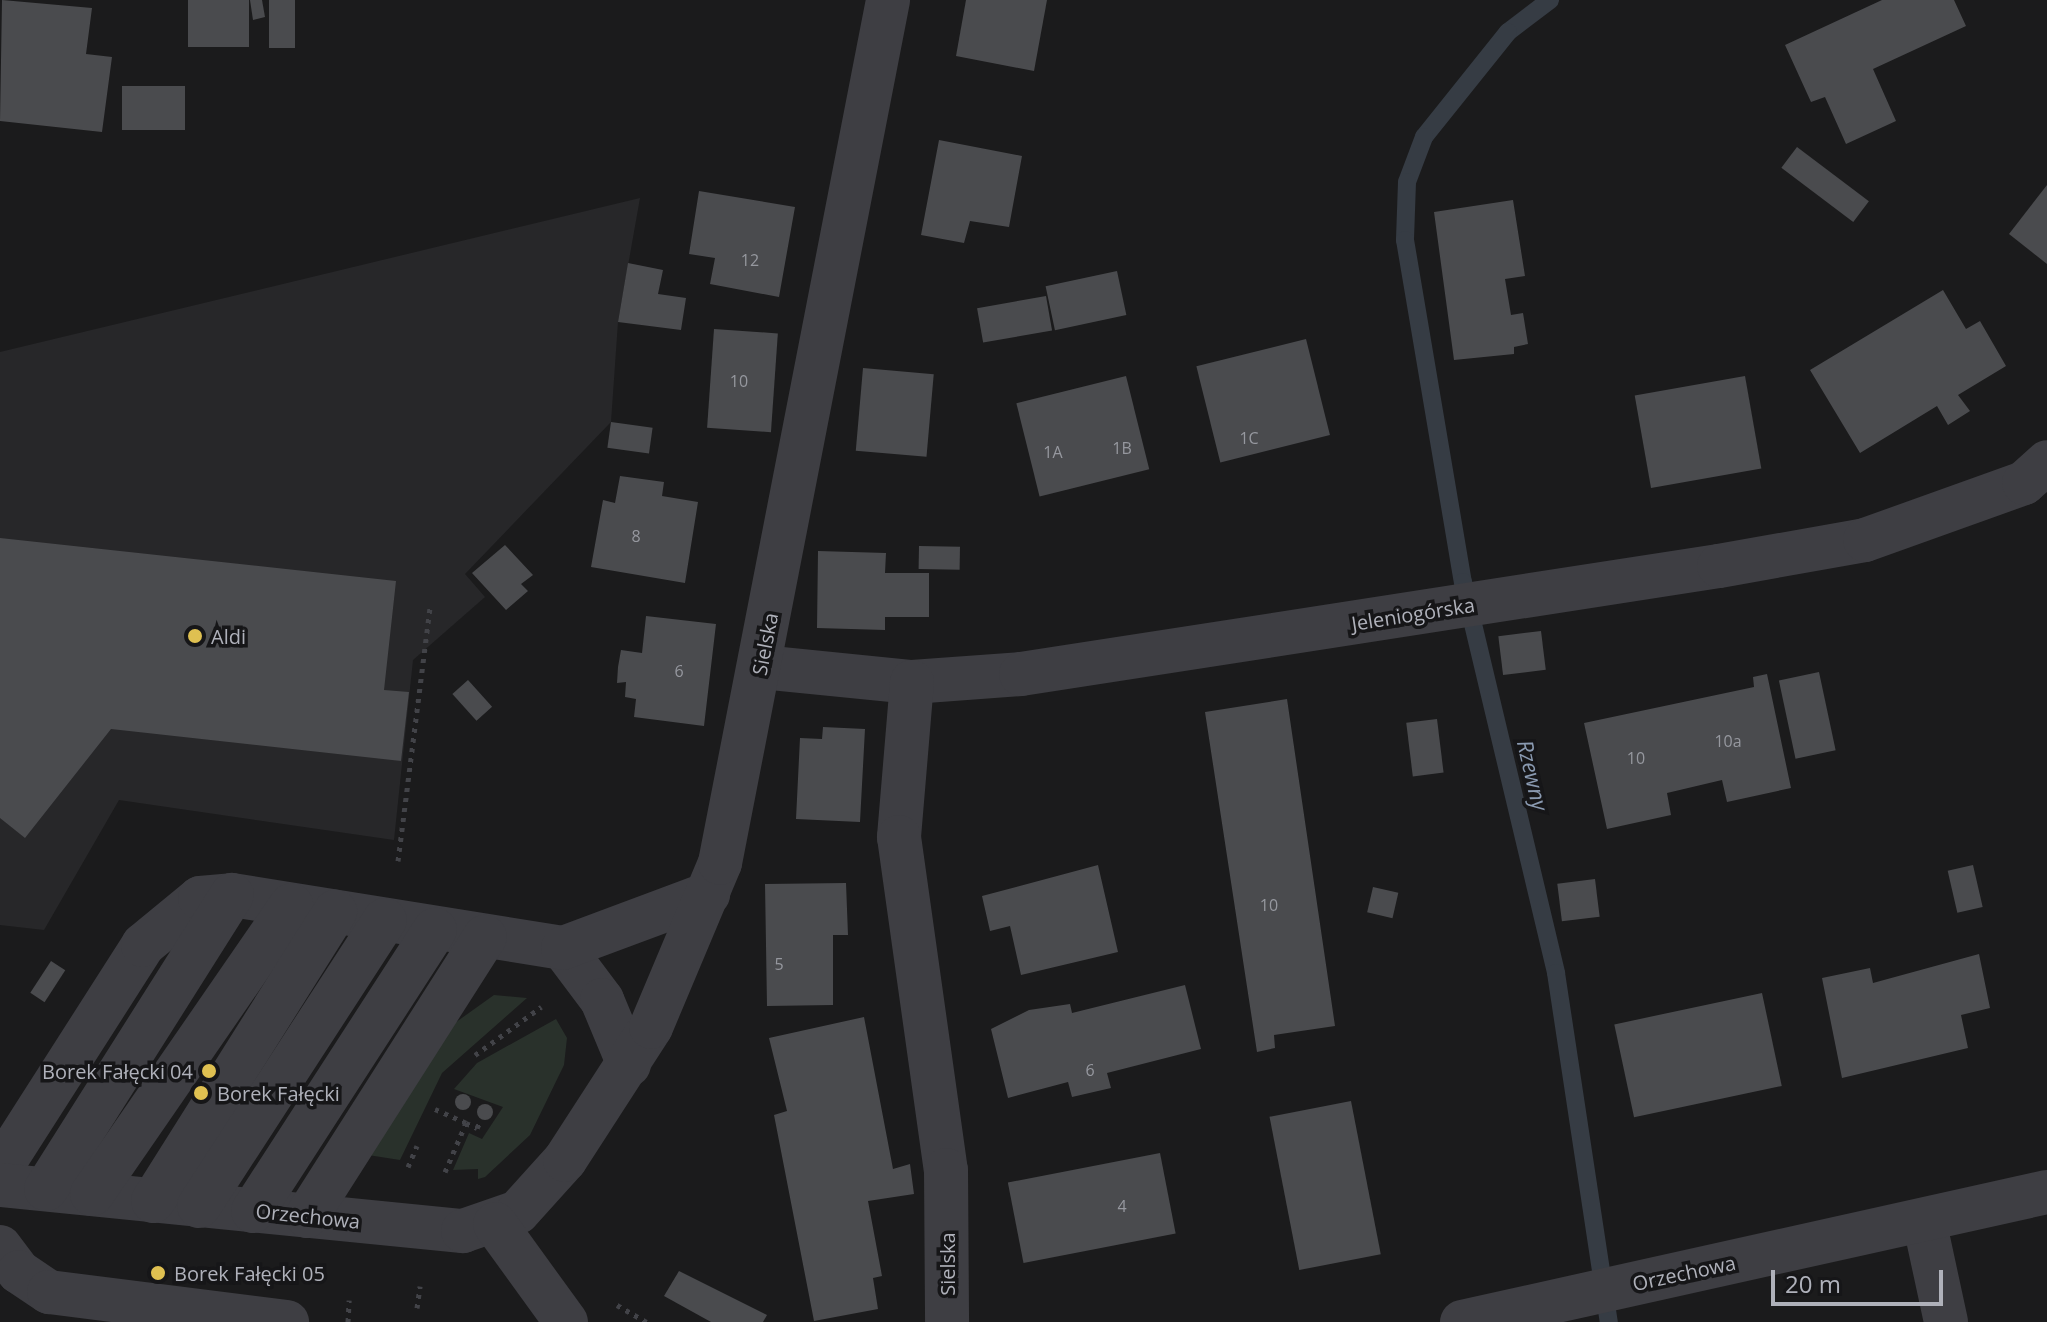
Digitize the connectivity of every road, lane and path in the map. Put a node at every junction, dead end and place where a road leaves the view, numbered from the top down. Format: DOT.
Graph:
graph roads {
  1 [pos="888,0"];
  2 [pos="2047,462"];
  3 [pos="430,608"];
  4 [pos="761,667"];
  5 [pos="912,682"];
  6 [pos="398,861"];
  7 [pos="708,894"];
  8 [pos="232,895"];
  9 [pos="291,905"];
  10 [pos="335,912"];
  11 [pos="385,920"];
  12 [pos="435,930"];
  13 [pos="485,937"];
  14 [pos="563,948"];
  15 [pos="542,1006"];
  16 [pos="467,1061"];
  17 [pos="629,1065"];
  18 [pos="439,1098"];
  19 [pos="434,1108"];
  20 [pos="459,1109"];
  21 [pos="455,1117"];
  22 [pos="429,1120"];
  23 [pos="481,1120"];
  24 [pos="466,1123"];
  25 [pos="423,1132"];
  26 [pos="408,1167"];
  27 [pos="0,1169"];
  28 [pos="445,1172"];
  29 [pos="0,1185"];
  30 [pos="46,1189"];
  31 [pos="2047,1192"];
  32 [pos="92,1194"];
  33 [pos="153,1201"];
  34 [pos="199,1206"];
  35 [pos="253,1211"];
  36 [pos="307,1216"];
  37 [pos="1924,1220"];
  38 [pos="495,1224"];
  39 [pos="0,1247"];
  40 [pos="420,1286"];
  41 [pos="349,1300"];
  42 [pos="610,1301"];
  43 [pos="417,1308"];
  44 [pos="287,1322"];
  45 [pos="348,1322"];
  46 [pos="566,1322"];
  47 [pos="647,1322"];
  48 [pos="947,1322"];
  49 [pos="1462,1322"];
  50 [pos="1946,1322"];
  1 -- 4 [label="street, Sielska"];
  2 -- 5 [label="street, Jeleniogórska"];
  3 -- 6 [label="path"];
  4 -- 5 [label="street, Jeleniogórska"];
  4 -- 7 [label="street, Sielska"];
  5 -- 48 [label="street, Sielska"];
  7 -- 14 [label="street"];
  7 -- 17 [label="street, Sielska"];
  8 -- 9 [label="street"];
  8 -- 27 [label="street"];
  8 -- 30 [label="street"];
  9 -- 10 [label="street"];
  9 -- 32 [label="street"];
  10 -- 11 [label="street"];
  10 -- 33 [label="street"];
  11 -- 12 [label="street"];
  11 -- 34 [label="street"];
  12 -- 13 [label="street"];
  12 -- 35 [label="street"];
  13 -- 14 [label="street"];
  13 -- 36 [label="street"];
  14 -- 17 [label="street"];
  15 -- 16 [label="path"];
  17 -- 38 [label="street, Sielska"];
  18 -- 19 [label="path"];
  19 -- 21 [label="path"];
  19 -- 22 [label="path"];
  20 -- 21 [label="path"];
  21 -- 24 [label="path"];
  23 -- 24 [label="path"];
  24 -- 28 [label="path"];
  25 -- 26 [label="path"];
  29 -- 30 [label="street, Orzechowa"];
  30 -- 32 [label="street, Orzechowa"];
  31 -- 37 [label="street, Orzechowa"];
  32 -- 33 [label="street, Orzechowa"];
  33 -- 34 [label="street, Orzechowa"];
  34 -- 35 [label="street, Orzechowa"];
  35 -- 36 [label="street, Orzechowa"];
  36 -- 38 [label="street, Orzechowa"];
  37 -- 49 [label="street, Orzechowa"];
  37 -- 50 [label="street"];
  38 -- 46 [label="street"];
  39 -- 44 [label="street"];
  40 -- 43 [label="path"];
  41 -- 45 [label="path"];
  42 -- 47 [label="path"];
}
